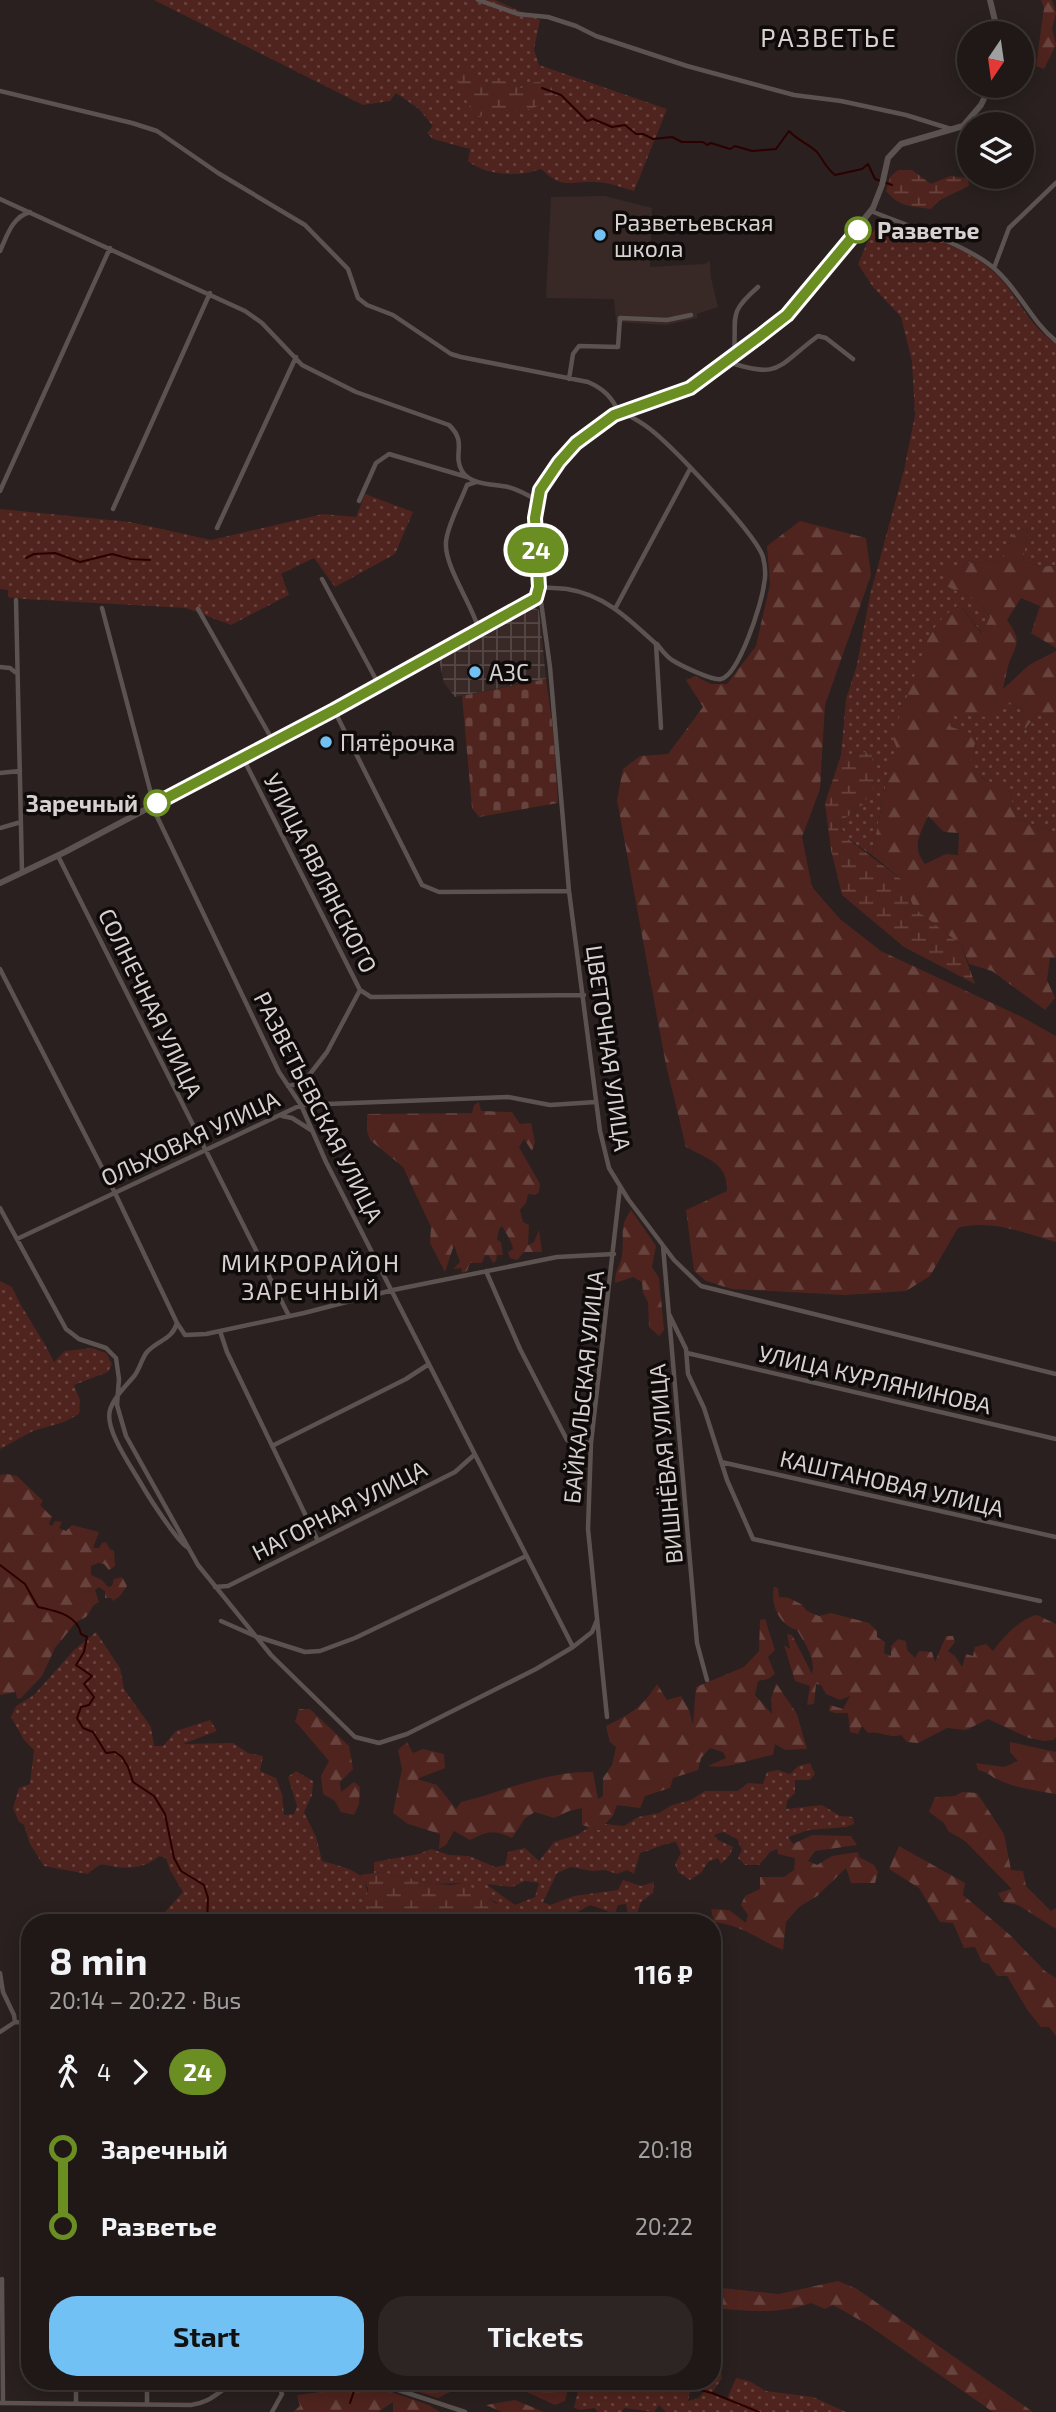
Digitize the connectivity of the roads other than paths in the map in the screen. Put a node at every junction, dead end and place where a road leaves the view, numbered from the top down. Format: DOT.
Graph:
graph roads {
  1 [pos="478,0"];
  2 [pos="990,0"];
  3 [pos="995,21"];
  4 [pos="0,91"];
  5 [pos="985,98"];
  6 [pos="954,129"];
  7 [pos="1056,183"];
  8 [pos="0,199"];
  9 [pos="31,212"];
  10 [pos="871,212"];
  11 [pos="110,247"];
  12 [pos="0,251"];
  13 [pos="994,268"];
  14 [pos="758,287"];
  15 [pos="210,293"];
  16 [pos="691,315"];
  17 [pos="1056,341"];
  18 [pos="734,353"];
  19 [pos="296,357"];
  20 [pos="853,359"];
  21 [pos="725,361"];
  22 [pos="569,379"];
  23 [pos="621,413"];
  24 [pos="690,469"];
  25 [pos="468,477"];
  26 [pos="477,482"];
  27 [pos="0,491"];
  28 [pos="359,501"];
  29 [pos="538,501"];
  30 [pos="113,509"];
  31 [pos="217,528"];
  32 [pos="322,579"];
  33 [pos="539,587"];
  34 [pos="16,600"];
  35 [pos="616,607"];
  36 [pos="102,608"];
  37 [pos="198,609"];
  38 [pos="479,631"];
  39 [pos="656,644"];
  40 [pos="0,667"];
  41 [pos="16,672"];
  42 [pos="379,685"];
  43 [pos="334,710"];
  44 [pos="661,728"];
  45 [pos="273,741"];
  46 [pos="243,758"];
  47 [pos="20,771"];
  48 [pos="0,773"];
  49 [pos="153,806"];
  50 [pos="21,822"];
  51 [pos="0,828"];
  52 [pos="58,856"];
  53 [pos="22,873"];
  54 [pos="0,883"];
  55 [pos="569,891"];
  56 [pos="0,969"];
  57 [pos="360,990"];
  58 [pos="584,995"];
  59 [pos="288,1086"];
  60 [pos="596,1102"];
  61 [pos="301,1105"];
  62 [pos="281,1116"];
  63 [pos="312,1130"];
  64 [pos="205,1151"];
  65 [pos="620,1186"];
  66 [pos="115,1193"];
  67 [pos="0,1208"];
  68 [pos="17,1239"];
  69 [pos="663,1245"];
  70 [pos="614,1254"];
  71 [pos="486,1271"];
  72 [pos="393,1290"];
  73 [pos="669,1314"];
  74 [pos="289,1317"];
  75 [pos="177,1323"];
  76 [pos="220,1331"];
  77 [pos="687,1353"];
  78 [pos="429,1364"];
  79 [pos="1056,1374"];
  80 [pos="118,1396"];
  81 [pos="1056,1439"];
  82 [pos="591,1443"];
  83 [pos="272,1446"];
  84 [pos="474,1455"];
  85 [pos="721,1462"];
  86 [pos="1056,1537"];
  87 [pos="318,1541"];
  88 [pos="188,1548"];
  89 [pos="526,1556"];
  90 [pos="215,1587"];
  91 [pos="1040,1601"];
  92 [pos="597,1620"];
  93 [pos="221,1621"];
  94 [pos="255,1636"];
  95 [pos="573,1647"];
  96 [pos="707,1680"];
  97 [pos="607,1717"];
  98 [pos="0,1973"];
  99 [pos="15,2022"];
  100 [pos="21,2022"];
  101 [pos="0,2032"];
  102 [pos="2,2279"];
  103 [pos="76,2390"];
  104 [pos="147,2390"];
  105 [pos="220,2390"];
  106 [pos="280,2390"];
  107 [pos="398,2390"];
  108 [pos="2,2403"];
  109 [pos="76,2403"];
  110 [pos="147,2404"];
  111 [pos="272,2412"];
  112 [pos="465,2412"];
  1 -- 6 [label="street"];
  2 -- 3 [label="street"];
  4 -- 22 [label="street"];
  5 -- 6 [label="street"];
  6 -- 10 [label="street, ЦВЕТОЧНАЯ УЛИЦА"];
  7 -- 13 [label="street"];
  8 -- 9 [label="street"];
  9 -- 11 [label="street"];
  9 -- 12 [label="street"];
  10 -- 13 [label="street"];
  10 -- 18 [label="street, ЦВЕТОЧНАЯ УЛИЦА"];
  11 -- 15 [label="street"];
  11 -- 27 [label="street"];
  13 -- 17 [label="street"];
  14 -- 18 [label="street"];
  15 -- 19 [label="street"];
  15 -- 30 [label="street"];
  16 -- 22 [label="street"];
  18 -- 21 [label="street, ЦВЕТОЧНАЯ УЛИЦА"];
  19 -- 25 [label="street"];
  19 -- 31 [label="street"];
  20 -- 21 [label="street"];
  21 -- 23 [label="street, ЦВЕТОЧНАЯ УЛИЦА"];
  22 -- 23 [label="street"];
  23 -- 24 [label="street"];
  23 -- 29 [label="street, ЦВЕТОЧНАЯ УЛИЦА"];
  24 -- 35 [label="street"];
  24 -- 39 [label="street"];
  25 -- 26 [label="street"];
  25 -- 28 [label="street"];
  26 -- 29 [label="street"];
  26 -- 38 [label="street"];
  29 -- 33 [label="street, ЦВЕТОЧНАЯ УЛИЦА"];
  32 -- 42 [label="street"];
  33 -- 35 [label="street"];
  33 -- 38 [label="street"];
  33 -- 55 [label="street, ЦВЕТОЧНАЯ УЛИЦА"];
  34 -- 41 [label="street"];
  35 -- 39 [label="street"];
  36 -- 49 [label="street, РАЗВЕТЬЕВСКАЯ УЛИЦА"];
  37 -- 45 [label="street"];
  38 -- 42 [label="street"];
  39 -- 44 [label="street"];
  40 -- 41 [label="street"];
  41 -- 47 [label="street"];
  42 -- 43 [label="street"];
  43 -- 45 [label="street"];
  43 -- 55 [label="street"];
  45 -- 46 [label="street"];
  46 -- 49 [label="street"];
  46 -- 57 [label="street, УЛИЦА ЯВЛЯНСКОГО"];
  47 -- 48 [label="street"];
  47 -- 50 [label="street"];
  49 -- 52 [label="street"];
  49 -- 59 [label="street, РАЗВЕТЬЕВСКАЯ УЛИЦА"];
  50 -- 51 [label="street"];
  50 -- 53 [label="street"];
  52 -- 53 [label="street"];
  52 -- 64 [label="street, СОЛНЕЧНАЯ УЛИЦА"];
  53 -- 54 [label="street"];
  55 -- 58 [label="street, ЦВЕТОЧНАЯ УЛИЦА"];
  56 -- 66 [label="street"];
  57 -- 58 [label="street, УЛИЦА ЯВЛЯНСКОГО"];
  57 -- 59 [label="street"];
  58 -- 60 [label="street, ЦВЕТОЧНАЯ УЛИЦА"];
  59 -- 61 [label="street, РАЗВЕТЬЕВСКАЯ УЛИЦА"];
  60 -- 61 [label="street, ОЛЬХОВАЯ УЛИЦА"];
  60 -- 65 [label="street, ЦВЕТОЧНАЯ УЛИЦА"];
  61 -- 62 [label="street, ОЛЬХОВАЯ УЛИЦА"];
  61 -- 63 [label="street, РАЗВЕТЬЕВСКАЯ УЛИЦА"];
  62 -- 63 [label="street"];
  62 -- 64 [label="street, ОЛЬХОВАЯ УЛИЦА"];
  63 -- 72 [label="street, РАЗВЕТЬЕВСКАЯ УЛИЦА"];
  64 -- 66 [label="street, ОЛЬХОВАЯ УЛИЦА"];
  64 -- 74 [label="street, СОЛНЕЧНАЯ УЛИЦА"];
  65 -- 69 [label="street, ЦВЕТОЧНАЯ УЛИЦА"];
  65 -- 70 [label="street, БАЙКАЛЬСКАЯ УЛИЦА"];
  66 -- 68 [label="street, ОЛЬХОВАЯ УЛИЦА"];
  66 -- 75 [label="street"];
  67 -- 68 [label="street"];
  68 -- 80 [label="street"];
  69 -- 73 [label="street, ВИШНЁВАЯ УЛИЦА"];
  69 -- 79 [label="street, ЦВЕТОЧНАЯ УЛИЦА"];
  70 -- 71 [label="street"];
  70 -- 82 [label="street, БАЙКАЛЬСКАЯ УЛИЦА"];
  71 -- 72 [label="street"];
  71 -- 82 [label="street"];
  72 -- 74 [label="street"];
  72 -- 78 [label="street, РАЗВЕТЬЕВСКАЯ УЛИЦА"];
  73 -- 77 [label="street"];
  73 -- 96 [label="street, ВИШНЁВАЯ УЛИЦА"];
  74 -- 76 [label="street"];
  75 -- 76 [label="street"];
  75 -- 80 [label="street"];
  76 -- 83 [label="street"];
  77 -- 81 [label="street, УЛИЦА КУРЛЯНИНОВА"];
  77 -- 85 [label="street"];
  78 -- 83 [label="street"];
  78 -- 84 [label="street, РАЗВЕТЬЕВСКАЯ УЛИЦА"];
  80 -- 88 [label="street"];
  80 -- 88 [label="street"];
  82 -- 92 [label="street, БАЙКАЛЬСКАЯ УЛИЦА"];
  83 -- 87 [label="street"];
  84 -- 87 [label="street, НАГОРНАЯ УЛИЦА"];
  84 -- 89 [label="street, РАЗВЕТЬЕВСКАЯ УЛИЦА"];
  85 -- 86 [label="street, КАШТАНОВАЯ УЛИЦА"];
  85 -- 91 [label="street"];
  87 -- 90 [label="street, НАГОРНАЯ УЛИЦА"];
  88 -- 90 [label="street"];
  89 -- 94 [label="street"];
  89 -- 95 [label="street, РАЗВЕТЬЕВСКАЯ УЛИЦА"];
  90 -- 94 [label="street"];
  92 -- 95 [label="street"];
  92 -- 97 [label="street, БАЙКАЛЬСКАЯ УЛИЦА"];
  93 -- 94 [label="street"];
  94 -- 95 [label="street"];
  98 -- 99 [label="street"];
  99 -- 100 [label="street"];
  99 -- 101 [label="street"];
  102 -- 108 [label="street"];
  103 -- 109 [label="street"];
  104 -- 110 [label="street"];
  105 -- 110 [label="street"];
  106 -- 111 [label="street"];
  107 -- 112 [label="street"];
  108 -- 109 [label="street"];
  109 -- 110 [label="street"];
}
